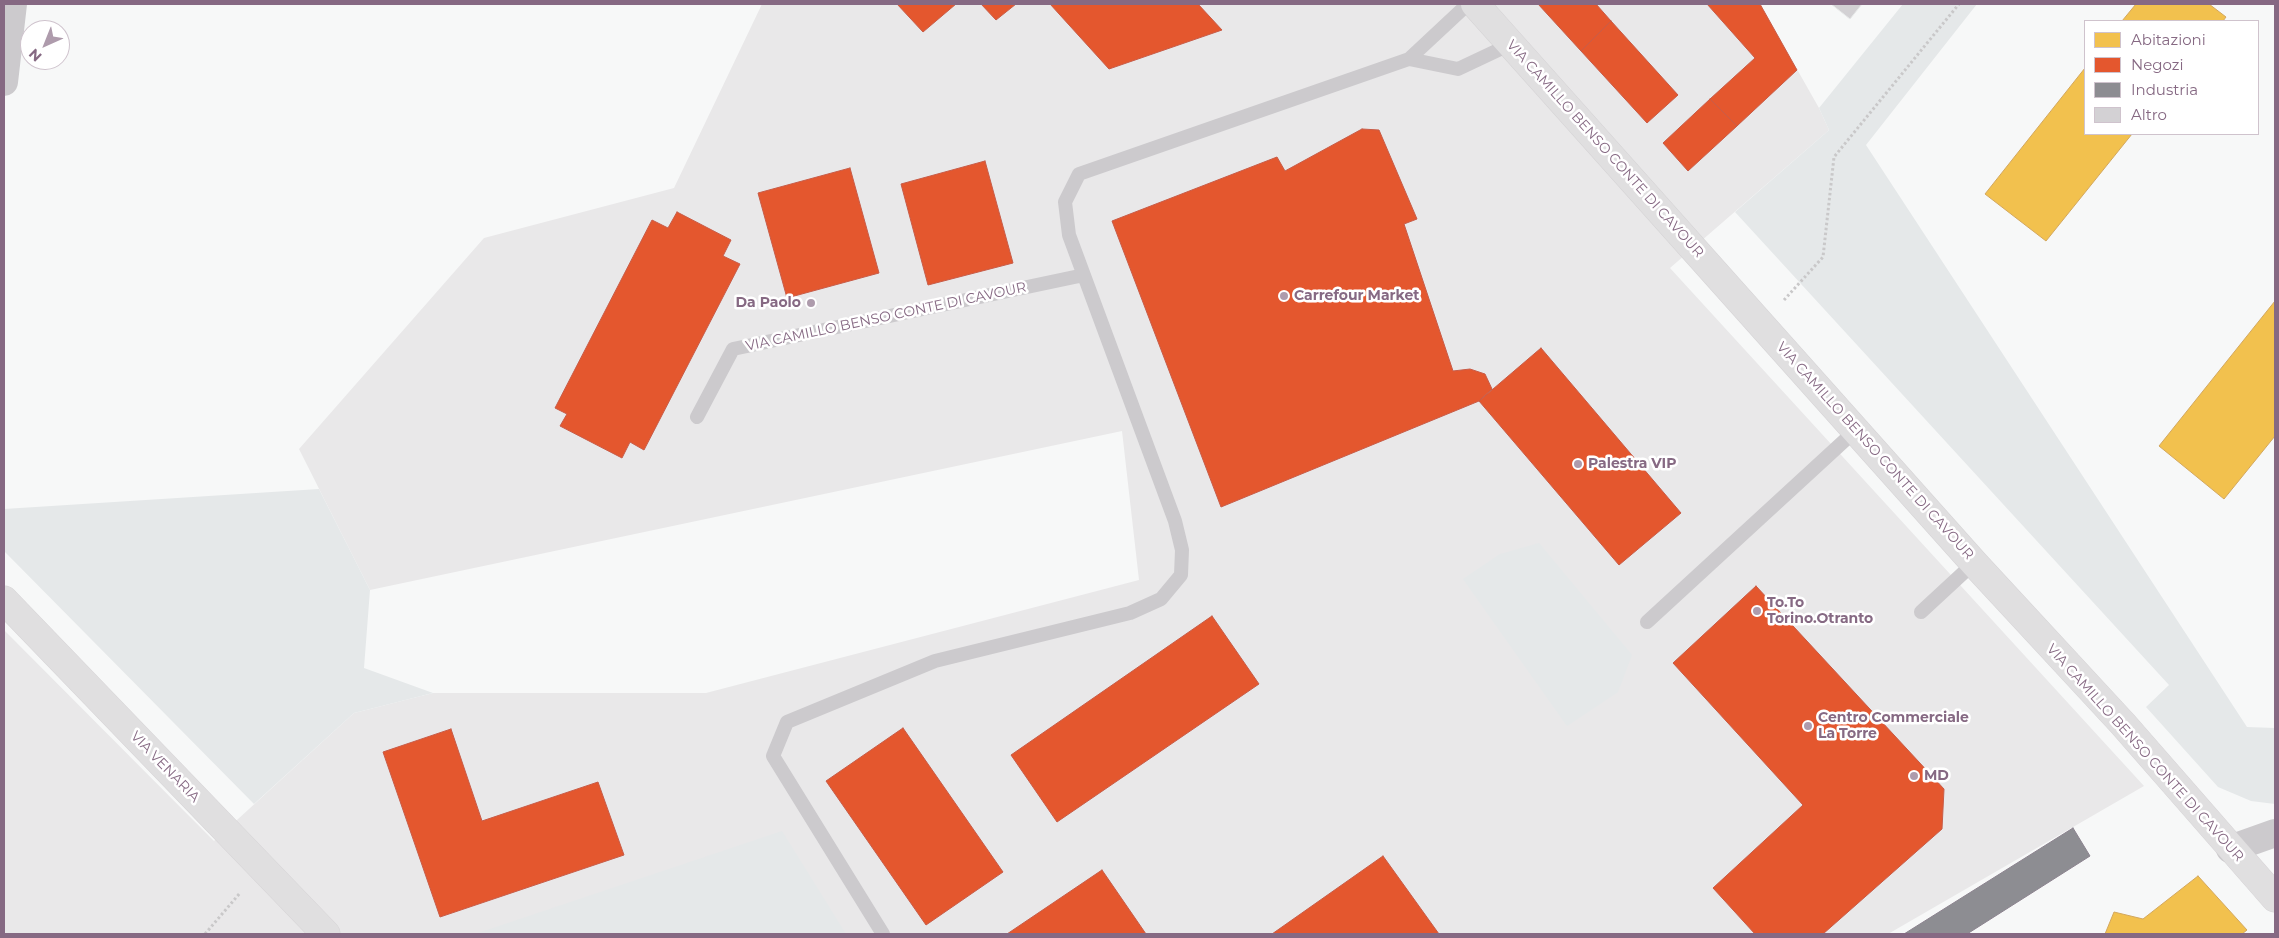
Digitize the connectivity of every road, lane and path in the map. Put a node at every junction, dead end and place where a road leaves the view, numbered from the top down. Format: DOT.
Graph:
graph roads {
  1 [pos="12,4"];
  2 [pos="1468,4"];
  3 [pos="1475,4"];
  4 [pos="1960,4"];
  5 [pos="1511,44"];
  6 [pos="1409,60"];
  7 [pos="4,82"];
  8 [pos="1084,275"];
  9 [pos="1783,301"];
  10 [pos="697,417"];
  11 [pos="1856,430"];
  12 [pos="1974,562"];
  13 [pos="4,600"];
  14 [pos="1921,612"];
  15 [pos="1647,622"];
  16 [pos="2275,833"];
  17 [pos="2230,849"];
  18 [pos="262,868"];
  19 [pos="2275,898"];
  20 [pos="205,934"];
  21 [pos="326,934"];
  22 [pos="883,934"];
  1 -- 7 [label="street"];
  2 -- 6 [label="lane"];
  3 -- 5 [label="street, VIA CAMILLO BENSO CONTE DI CAVOUR"];
  4 -- 9 [label="path"];
  5 -- 6 [label="lane"];
  5 -- 11 [label="street, VIA CAMILLO BENSO CONTE DI CAVOUR"];
  6 -- 8 [label="lane"];
  8 -- 10 [label="lane, VIA CAMILLO BENSO CONTE DI CAVOUR"];
  8 -- 22 [label="lane"];
  11 -- 12 [label="street, VIA CAMILLO BENSO CONTE DI CAVOUR"];
  11 -- 15 [label="lane"];
  12 -- 14 [label="lane"];
  12 -- 17 [label="street, VIA CAMILLO BENSO CONTE DI CAVOUR"];
  13 -- 18 [label="street, VIA VENARIA"];
  16 -- 17 [label="street"];
  17 -- 19 [label="street, VIA CAMILLO BENSO CONTE DI CAVOUR"];
  18 -- 20 [label="path"];
  18 -- 21 [label="street, VIA VENARIA"];
}
